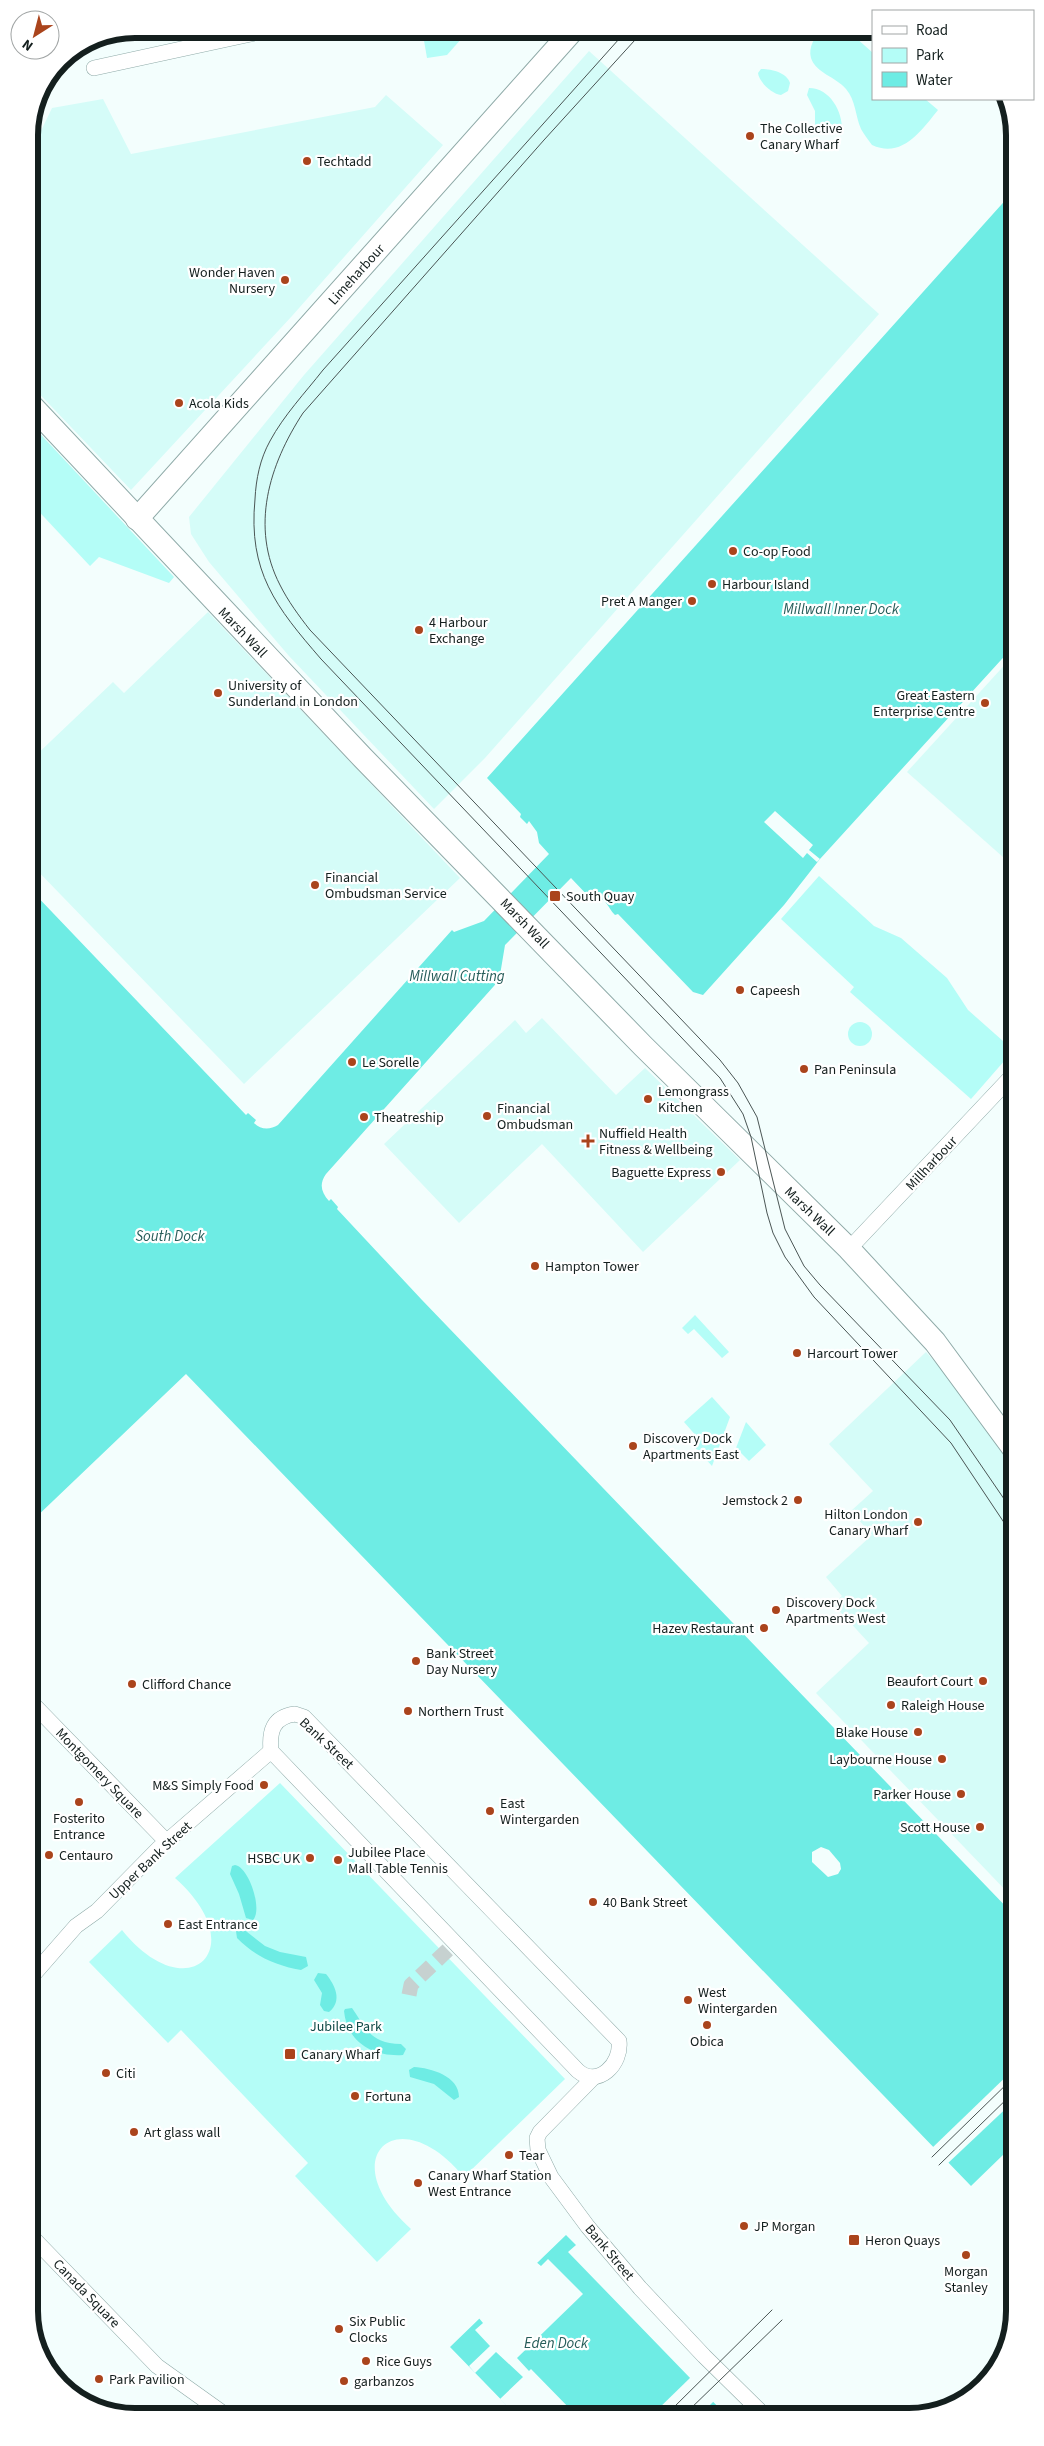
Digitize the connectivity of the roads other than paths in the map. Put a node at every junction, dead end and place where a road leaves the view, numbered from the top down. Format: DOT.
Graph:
graph roads {
  1 [pos="232,38"];
  2 [pos="566,38"];
  3 [pos="94,68"];
  4 [pos="38,413"];
  5 [pos="137,519"];
  6 [pos="1006,1082"];
  7 [pos="849,1249"];
  8 [pos="1006,1438"];
  9 [pos="38,1709"];
  10 [pos="271,1751"];
  11 [pos="167,1842"];
  12 [pos="38,1969"];
  13 [pos="593,2078"];
  14 [pos="38,2242"];
  15 [pos="215,2408"];
  16 [pos="757,2408"];
  1 -- 3 [label="street"];
  2 -- 5 [label="street, Limeharbour"];
  4 -- 5 [label="street, Marsh Wall"];
  5 -- 7 [label="street, Marsh Wall"];
  6 -- 7 [label="street, Millharbour"];
  7 -- 8 [label="street, Marsh Wall"];
  9 -- 11 [label="street, Montgomery Square"];
  10 -- 11 [label="street, Upper Bank Street"];
  10 -- 13 [label="street"];
  10 -- 13 [label="street, Bank Street"];
  11 -- 12 [label="street, Upper Bank Street"];
  13 -- 16 [label="street, Bank Street"];
  14 -- 15 [label="street, Canada Square"];
}
